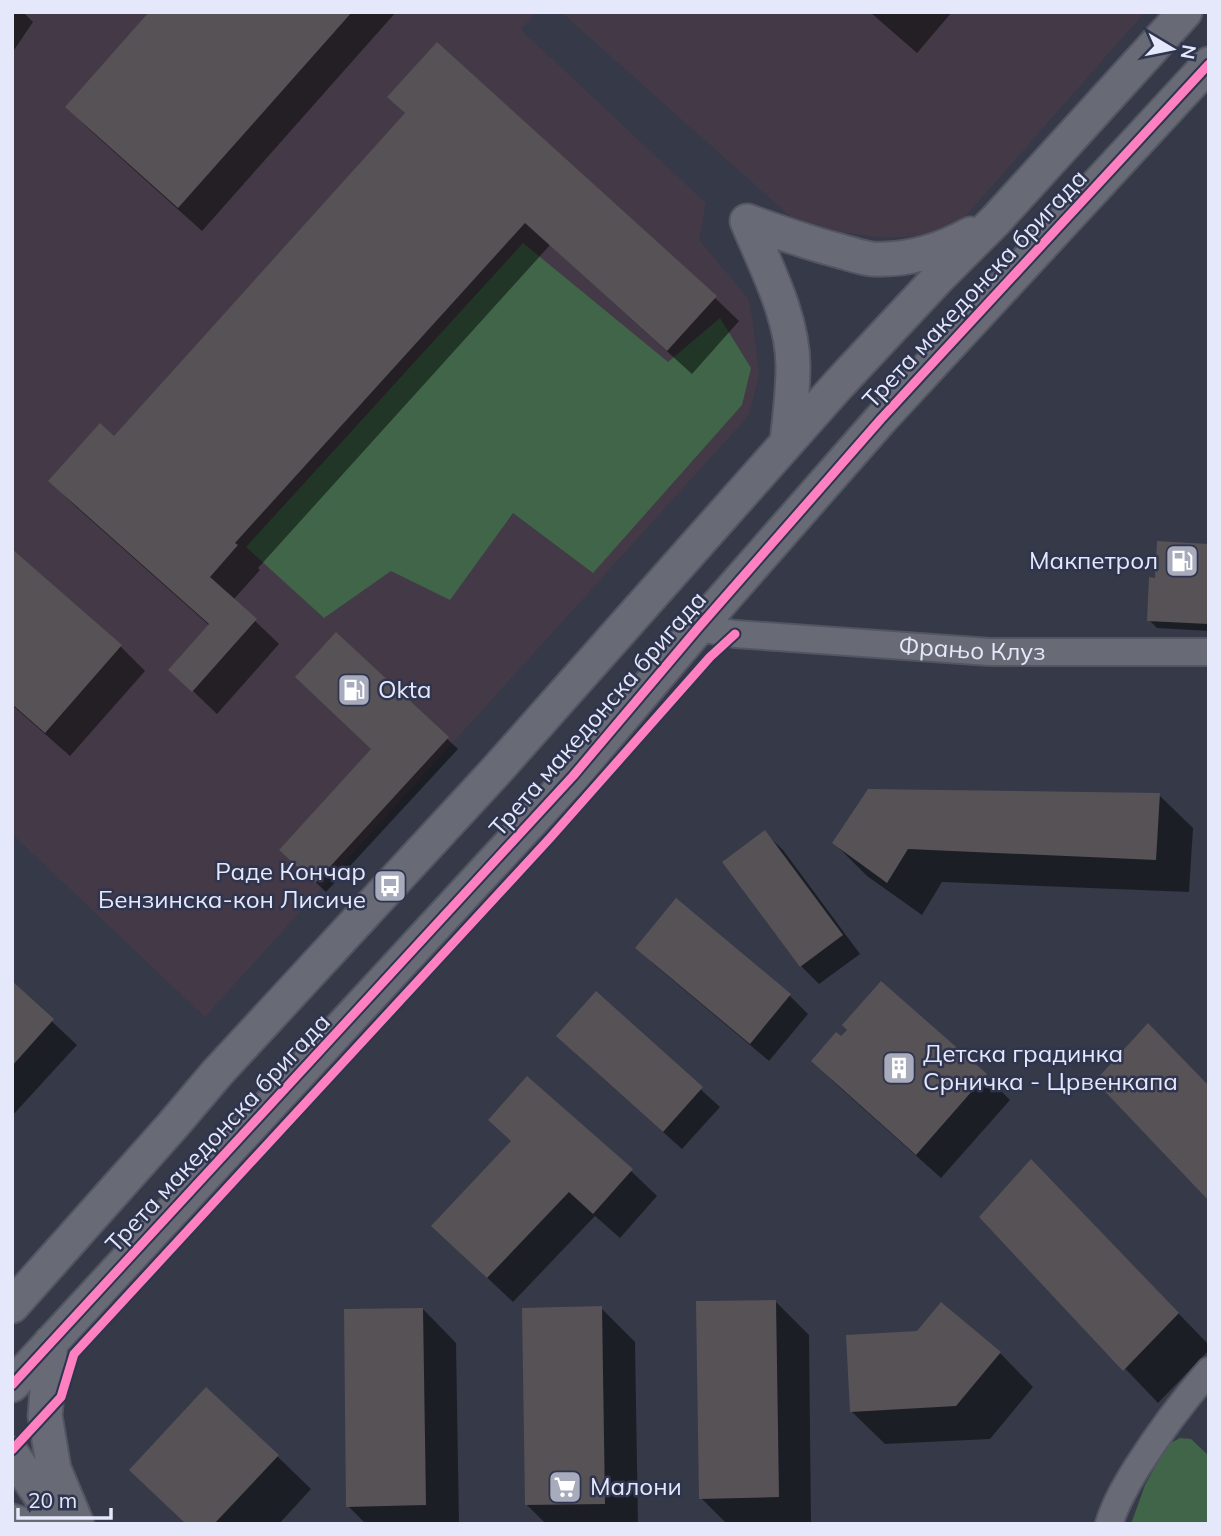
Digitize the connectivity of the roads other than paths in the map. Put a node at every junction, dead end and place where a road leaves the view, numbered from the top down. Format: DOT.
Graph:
graph roads {
  1 [pos="1185,12"];
  2 [pos="1209,64"];
  3 [pos="996,220"];
  4 [pos="787,442"];
  5 [pos="698,628"];
  6 [pos="1209,652"];
  7 [pos="12,1306"];
  8 [pos="51,1342"];
  9 [pos="12,1385"];
  10 [pos="1203,1390"];
  11 [pos="12,1454"];
  12 [pos="12,1489"];
  13 [pos="1112,1516"];
  14 [pos="12,1521"];
  15 [pos="54,1521"];
  1 -- 3 [label="street, Трета македонска бригада"];
  2 -- 5 [label="street, Трета македонска бригада"];
  3 -- 4 [label="street, Трета македонска бригада"];
  3 -- 4 [label="street"];
  4 -- 7 [label="street, Трета македонска бригада"];
  5 -- 6 [label="street, Фрањо Клуз"];
  5 -- 8 [label="street, Трета македонска бригада"];
  8 -- 9 [label="street, Трета македонска бригада"];
  8 -- 15 [label="street"];
  10 -- 13 [label="street"];
  11 -- 15 [label="street"];
  12 -- 15 [label="street"];
  14 -- 15 [label="street"];
}
